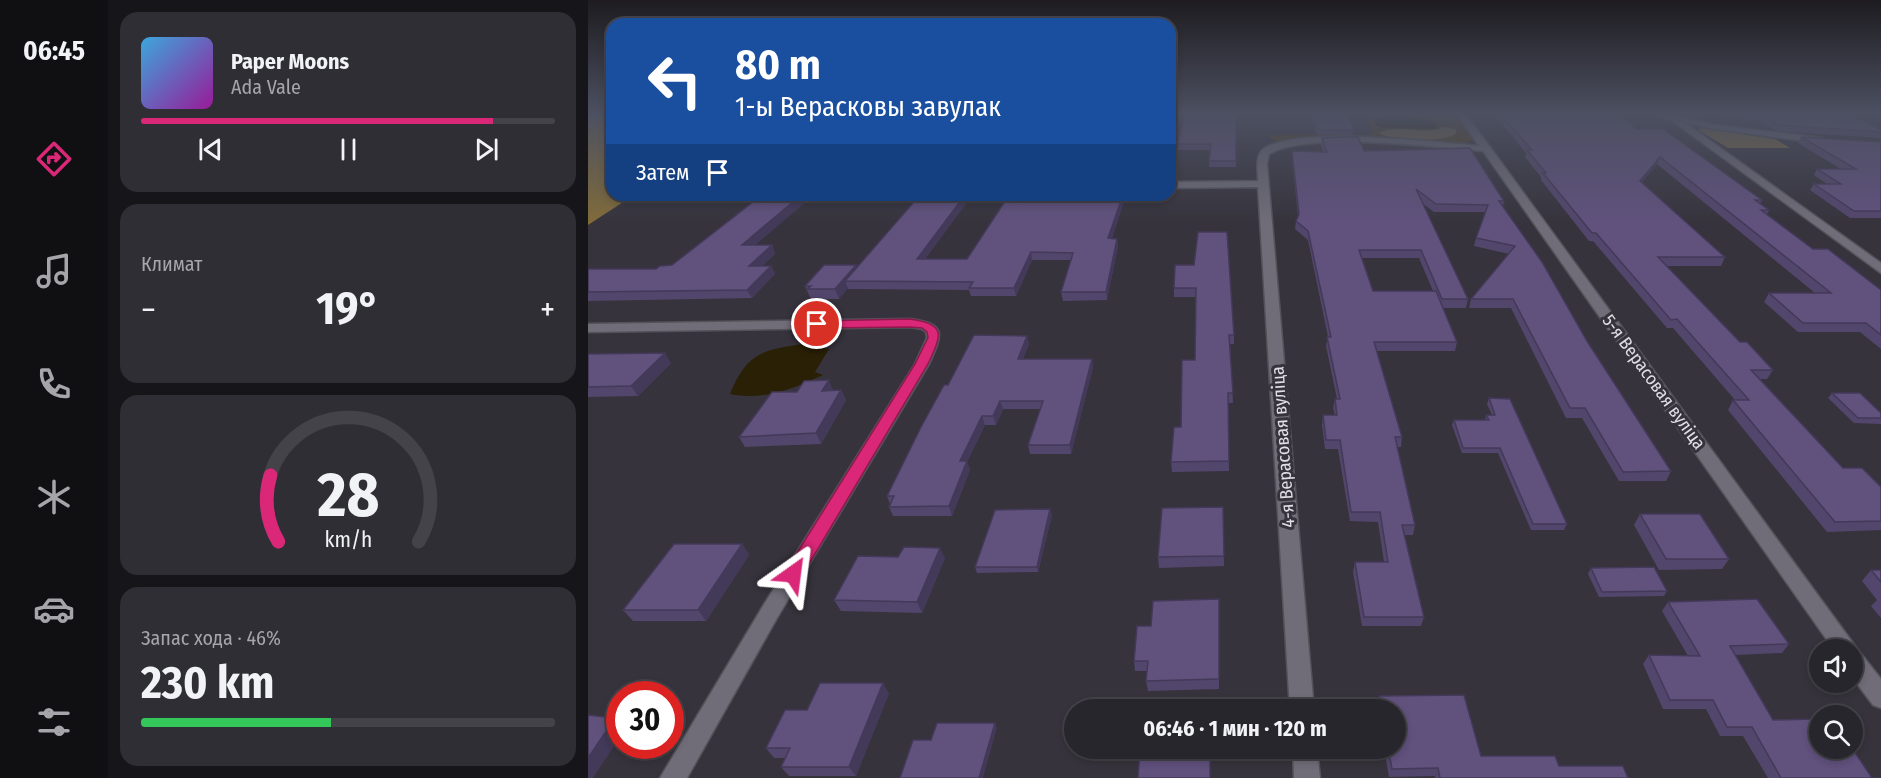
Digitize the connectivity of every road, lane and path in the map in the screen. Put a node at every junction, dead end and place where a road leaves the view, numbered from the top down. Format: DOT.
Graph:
graph roads {
  1 [pos="1269,150"];
  2 [pos="1488,150"];
  3 [pos="1717,150"];
  4 [pos="1263,184"];
  5 [pos="1176,185"];
  6 [pos="1881,269"];
  7 [pos="588,328"];
  8 [pos="1839,639"];
  9 [pos="1863,673"];
  10 [pos="1881,697"];
  11 [pos="1301,699"];
  12 [pos="1306,759"];
  13 [pos="674,778"];
  14 [pos="1307,778"];
  1 -- 4 [label="street, 4-я Верасовая вуліца"];
  2 -- 8 [label="street, 5-я Верасовая вуліца"];
  3 -- 6 [label="street"];
  4 -- 5 [label="street"];
  4 -- 11 [label="street, 4-я Верасовая вуліца"];
  7 -- 13 [label="street"];
  9 -- 10 [label="street"];
  12 -- 14 [label="street"];
}
